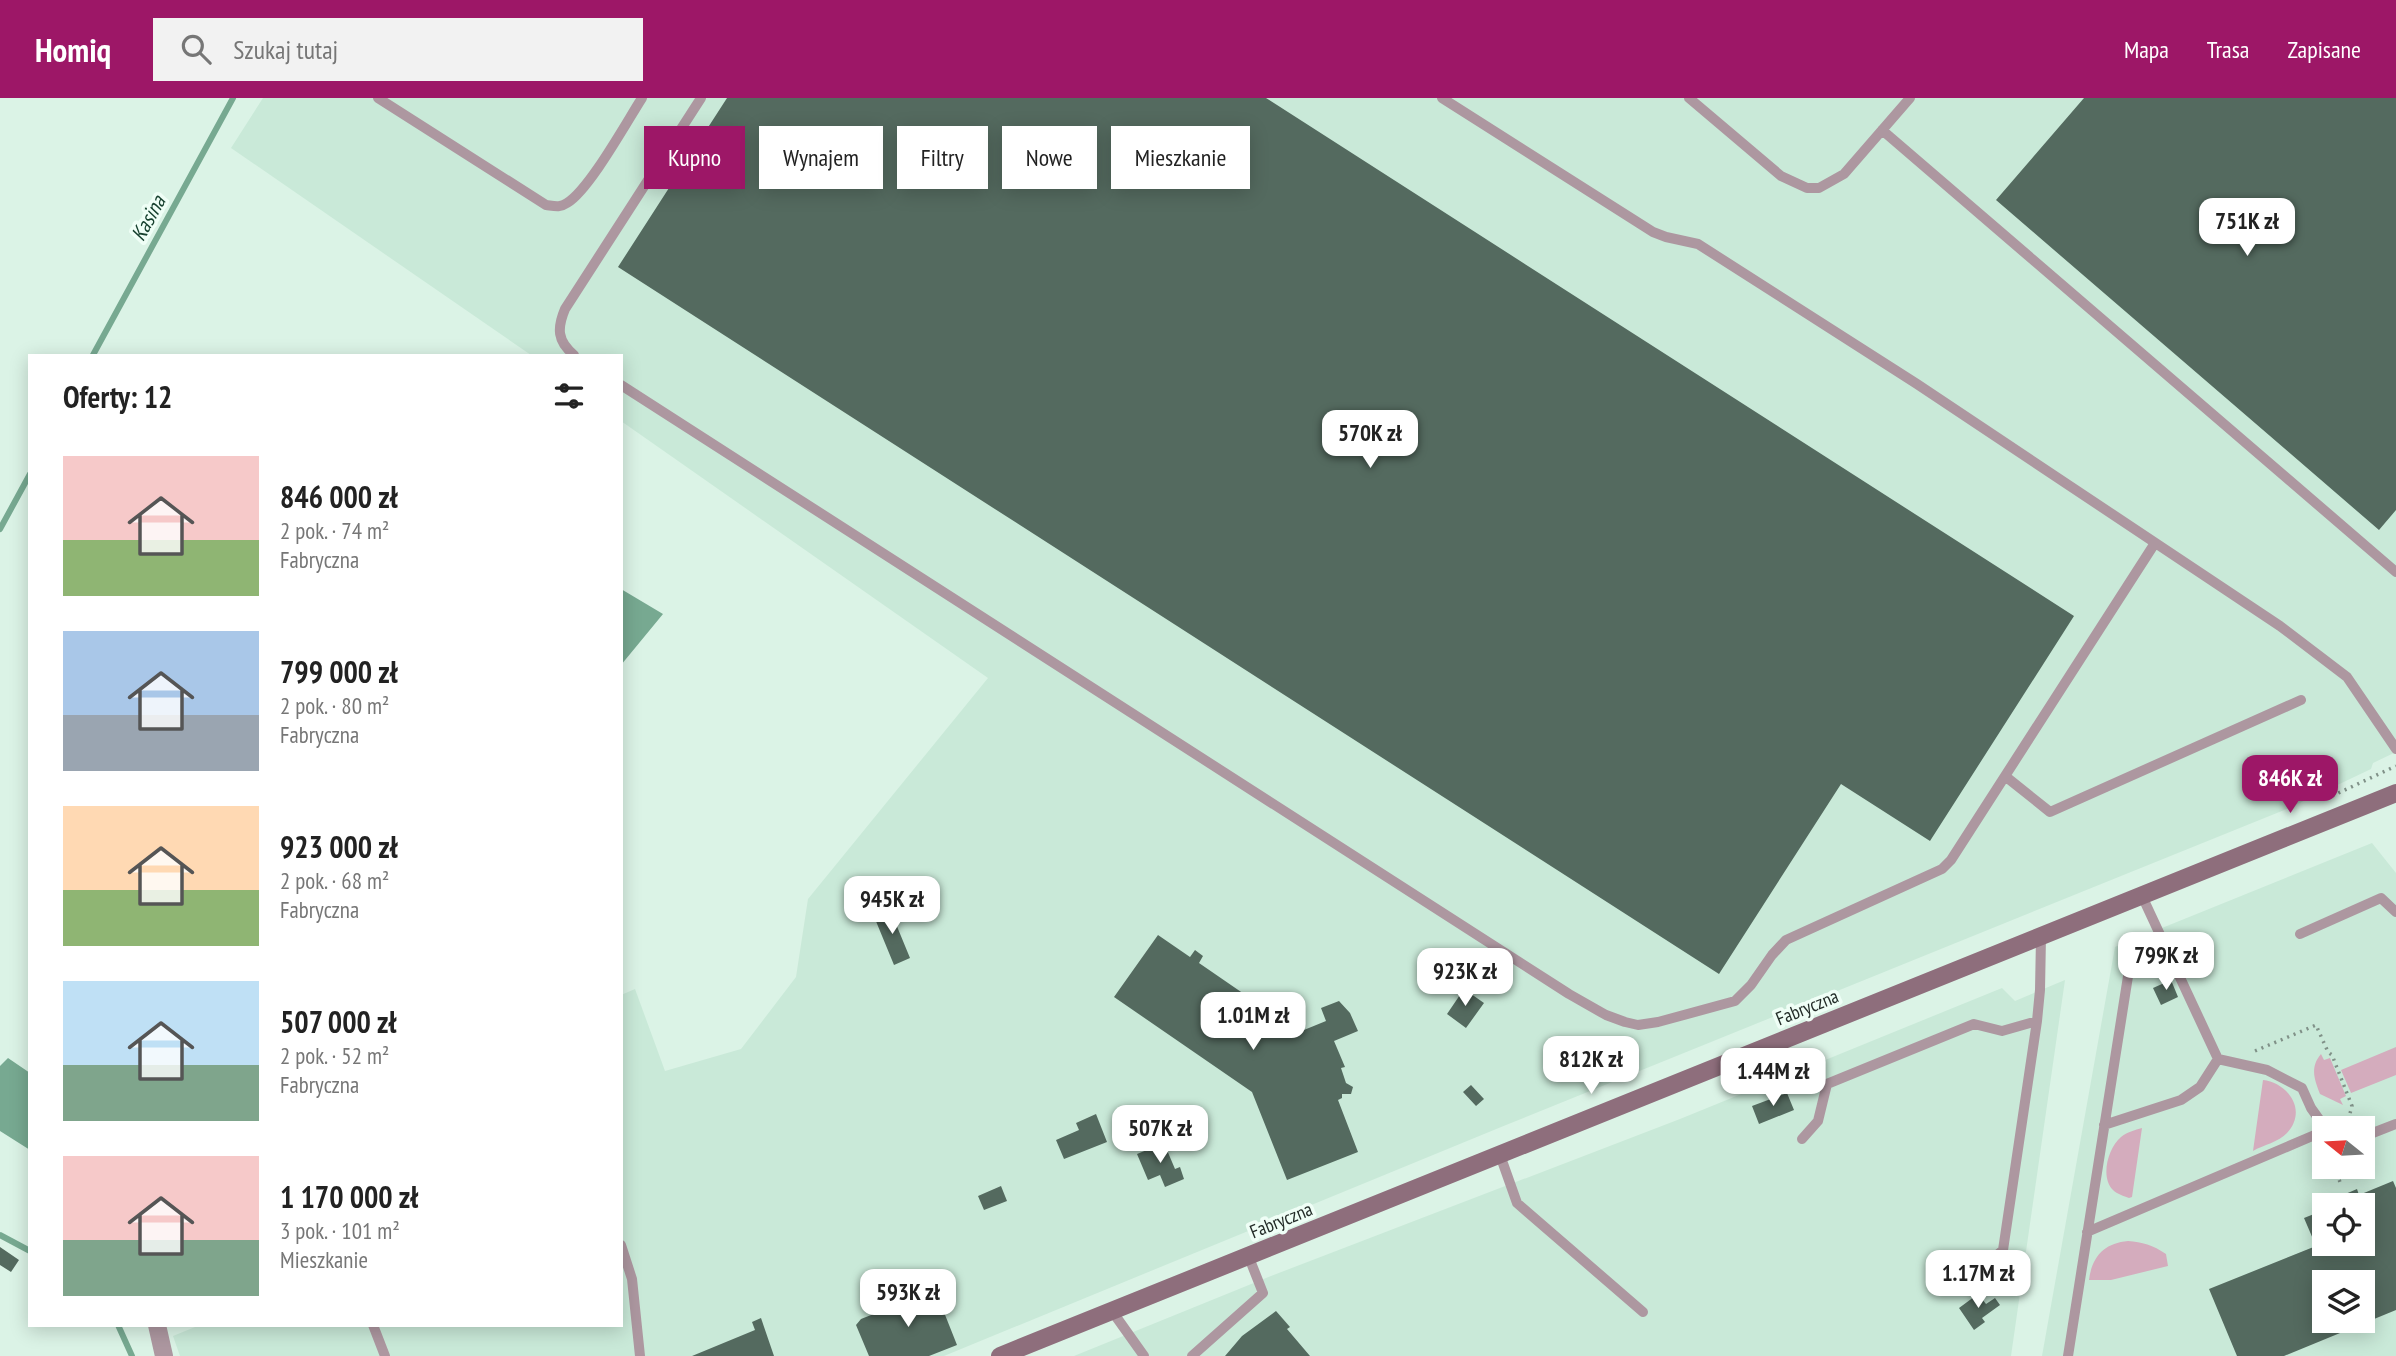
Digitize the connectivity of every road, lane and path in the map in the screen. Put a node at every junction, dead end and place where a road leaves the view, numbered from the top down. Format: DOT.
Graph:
graph roads {
  1 [pos="378,98"];
  2 [pos="642,98"];
  3 [pos="701,98"];
  4 [pos="1442,98"];
  5 [pos="1689,98"];
  6 [pos="1910,98"];
  7 [pos="1882,130"];
  8 [pos="573,354"];
  9 [pos="623,386"];
  10 [pos="2155,543"];
  11 [pos="2396,572"];
  12 [pos="2301,700"];
  13 [pos="2396,749"];
  14 [pos="2005,775"];
  15 [pos="2396,793"];
  16 [pos="2142,896"];
  17 [pos="2396,912"];
  18 [pos="2300,934"];
  19 [pos="2041,937"];
  20 [pos="2169,951"];
  21 [pos="2037,1021"];
  22 [pos="2250,1052"];
  23 [pos="2218,1059"];
  24 [pos="2317,1116"];
  25 [pos="2349,1116"];
  26 [pos="2396,1124"];
  27 [pos="2104,1125"];
  28 [pos="2375,1132"];
  29 [pos="2312,1137"];
  30 [pos="1802,1139"];
  31 [pos="1500,1155"];
  32 [pos="2087,1231"];
  33 [pos="623,1251"];
  34 [pos="1248,1255"];
  35 [pos="1959,1287"];
  36 [pos="1112,1311"];
  37 [pos="1643,1312"];
  38 [pos="157,1327"];
  39 [pos="374,1327"];
  40 [pos="164,1356"];
  41 [pos="385,1356"];
  42 [pos="640,1356"];
  43 [pos="1000,1356"];
  44 [pos="1144,1356"];
  45 [pos="1192,1356"];
  46 [pos="2067,1356"];
  1 -- 2 [label="lane"];
  3 -- 8 [label="lane"];
  4 -- 10 [label="lane"];
  5 -- 7 [label="lane"];
  6 -- 7 [label="lane"];
  7 -- 11 [label="lane"];
  9 -- 14 [label="lane"];
  10 -- 13 [label="lane"];
  10 -- 14 [label="lane"];
  12 -- 14 [label="lane"];
  15 -- 16 [label="main road, Fabryczna"];
  16 -- 19 [label="main road, Fabryczna"];
  16 -- 20 [label="lane"];
  17 -- 18 [label="lane"];
  19 -- 21 [label="lane"];
  19 -- 31 [label="main road, Fabryczna"];
  20 -- 23 [label="lane"];
  20 -- 27 [label="lane"];
  21 -- 30 [label="lane"];
  21 -- 35 [label="lane"];
  22 -- 25 [label="path"];
  23 -- 24 [label="lane"];
  23 -- 27 [label="lane"];
  26 -- 28 [label="lane"];
  27 -- 32 [label="lane"];
  29 -- 32 [label="lane"];
  31 -- 34 [label="main road, Fabryczna"];
  31 -- 37 [label="lane"];
  32 -- 46 [label="lane"];
  33 -- 42 [label="lane"];
  34 -- 36 [label="main road, Fabryczna"];
  34 -- 45 [label="lane"];
  36 -- 43 [label="main road, Fabryczna"];
  36 -- 44 [label="lane"];
  38 -- 40 [label="street"];
  39 -- 41 [label="lane"];
}
